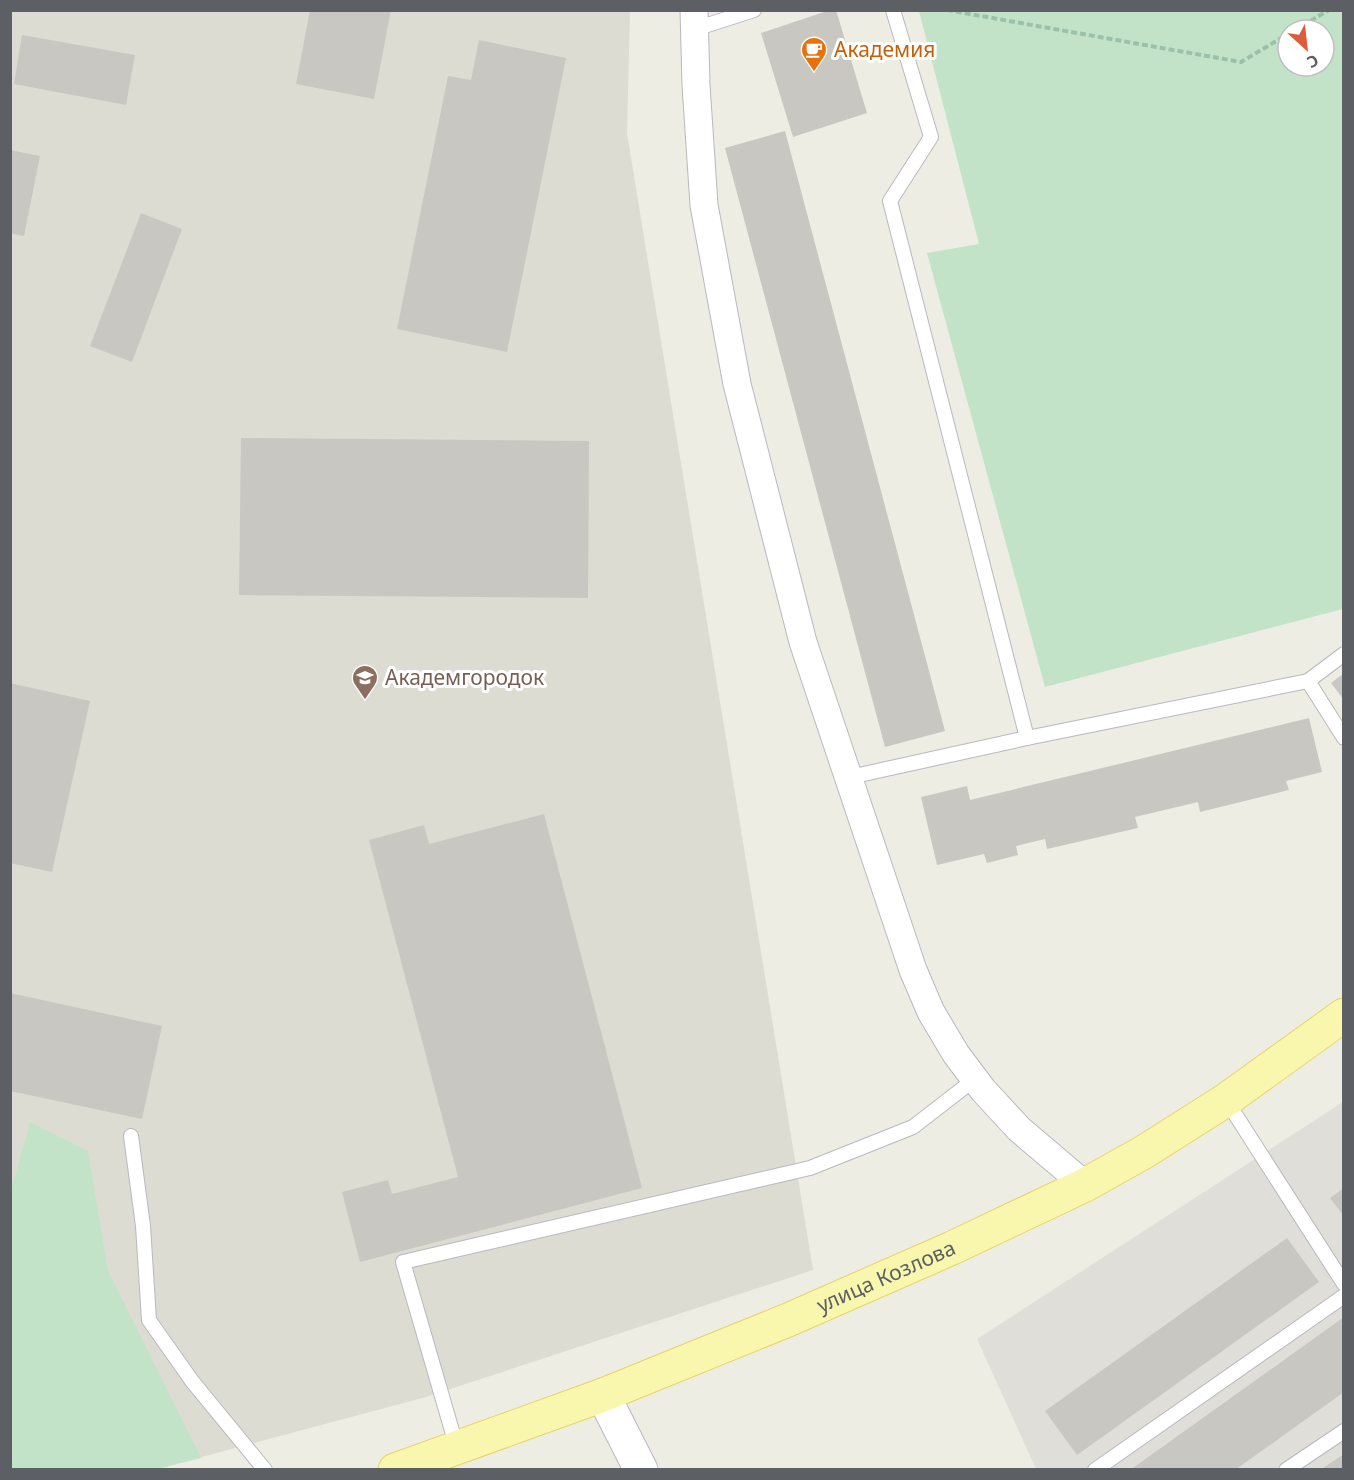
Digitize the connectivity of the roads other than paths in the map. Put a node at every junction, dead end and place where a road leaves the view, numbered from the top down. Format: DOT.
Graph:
graph roads {
  1 [pos="754,10"];
  2 [pos="893,10"];
  3 [pos="694,20"];
  4 [pos="1344,654"];
  5 [pos="1308,681"];
  6 [pos="1027,738"];
  7 [pos="1344,738"];
  8 [pos="850,777"];
  9 [pos="1344,1015"];
  10 [pos="975,1079"];
  11 [pos="1226,1100"];
  12 [pos="131,1136"];
  13 [pos="1085,1185"];
  14 [pos="1344,1284"];
  15 [pos="1344,1296"];
  16 [pos="603,1395"];
  17 [pos="1344,1431"];
  18 [pos="457,1448"];
  19 [pos="265,1470"];
  20 [pos="395,1470"];
  21 [pos="641,1470"];
  22 [pos="1095,1470"];
  23 [pos="1286,1470"];
  1 -- 3 [label="lane"];
  2 -- 6 [label="lane"];
  3 -- 8 [label="street"];
  4 -- 5 [label="lane"];
  5 -- 6 [label="lane"];
  5 -- 7 [label="lane"];
  6 -- 8 [label="lane"];
  8 -- 10 [label="street"];
  9 -- 11 [label="main road, улица Козлова"];
  10 -- 13 [label="street"];
  10 -- 18 [label="lane"];
  11 -- 13 [label="main road, улица Козлова"];
  11 -- 14 [label="lane"];
  12 -- 19 [label="lane"];
  13 -- 16 [label="main road, улица Козлова"];
  15 -- 22 [label="lane"];
  16 -- 18 [label="main road, улица Козлова"];
  16 -- 21 [label="main road"];
  17 -- 23 [label="lane"];
  18 -- 20 [label="main road, улица Козлова"];
}
